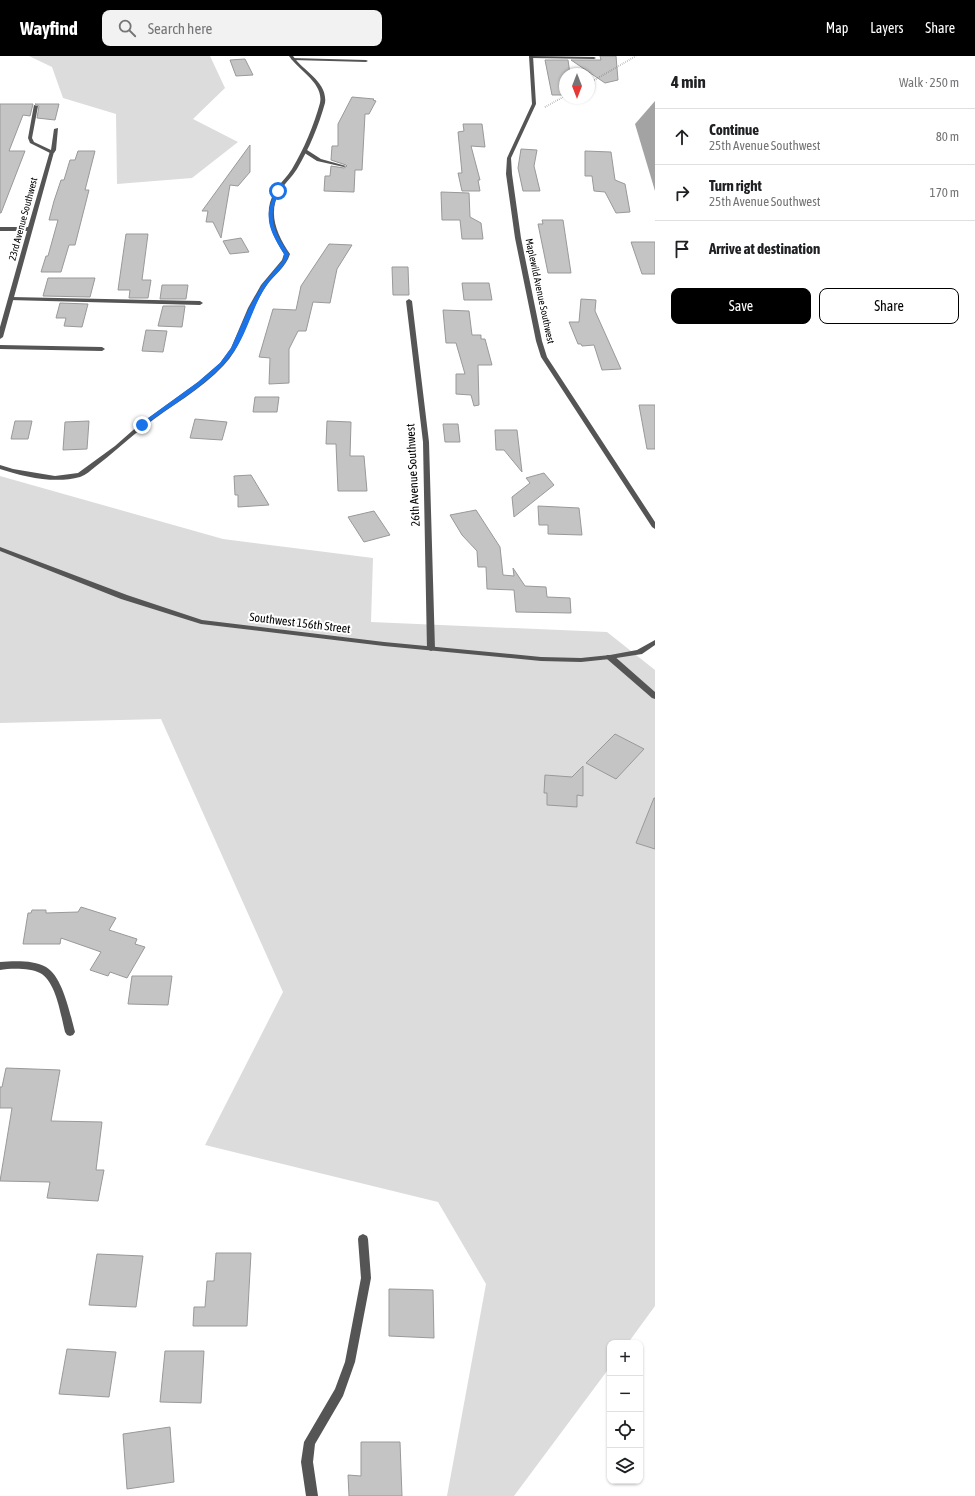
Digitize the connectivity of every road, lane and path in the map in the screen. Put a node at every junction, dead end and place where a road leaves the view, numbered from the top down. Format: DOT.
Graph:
graph roads {
  1 [pos="531,56"];
  2 [pos="636,56"];
  3 [pos="292,58"];
  4 [pos="594,58"];
  5 [pos="366,61"];
  6 [pos="595,80"];
  7 [pos="559,99"];
  8 [pos="36,106"];
  9 [pos="530,114"];
  10 [pos="56,129"];
  11 [pos="305,151"];
  12 [pos="52,152"];
  13 [pos="344,166"];
  14 [pos="0,229"];
  15 [pos="31,229"];
  16 [pos="11,299"];
  17 [pos="409,301"];
  18 [pos="200,304"];
  19 [pos="0,337"];
  20 [pos="0,347"];
  21 [pos="102,349"];
  22 [pos="0,467"];
  23 [pos="655,527"];
  24 [pos="0,549"];
  25 [pos="655,642"];
  26 [pos="431,649"];
  27 [pos="610,657"];
  28 [pos="655,696"];
  29 [pos="0,966"];
  30 [pos="70,1032"];
  31 [pos="364,1239"];
  32 [pos="312,1496"];
  1 -- 4 [label="street"];
  1 -- 9 [label="street, Maplewild Avenue Southwest"];
  2 -- 6 [label="path"];
  3 -- 5 [label="street"];
  3 -- 11 [label="street"];
  7 -- 9 [label="path"];
  8 -- 12 [label="street"];
  9 -- 23 [label="street, Maplewild Avenue Southwest"];
  10 -- 12 [label="street, 23rd Avenue Southwest"];
  11 -- 13 [label="street"];
  11 -- 22 [label="street"];
  12 -- 15 [label="street, 23rd Avenue Southwest"];
  14 -- 15 [label="street"];
  15 -- 16 [label="street, 23rd Avenue Southwest"];
  16 -- 18 [label="street"];
  16 -- 19 [label="street, 23rd Avenue Southwest"];
  17 -- 26 [label="street, 26th Avenue Southwest"];
  20 -- 21 [label="street"];
  24 -- 26 [label="street, Southwest 156th Street"];
  25 -- 27 [label="street"];
  26 -- 27 [label="street, Southwest 156th Street"];
  27 -- 28 [label="street"];
  29 -- 30 [label="street"];
  31 -- 32 [label="street"];
}
